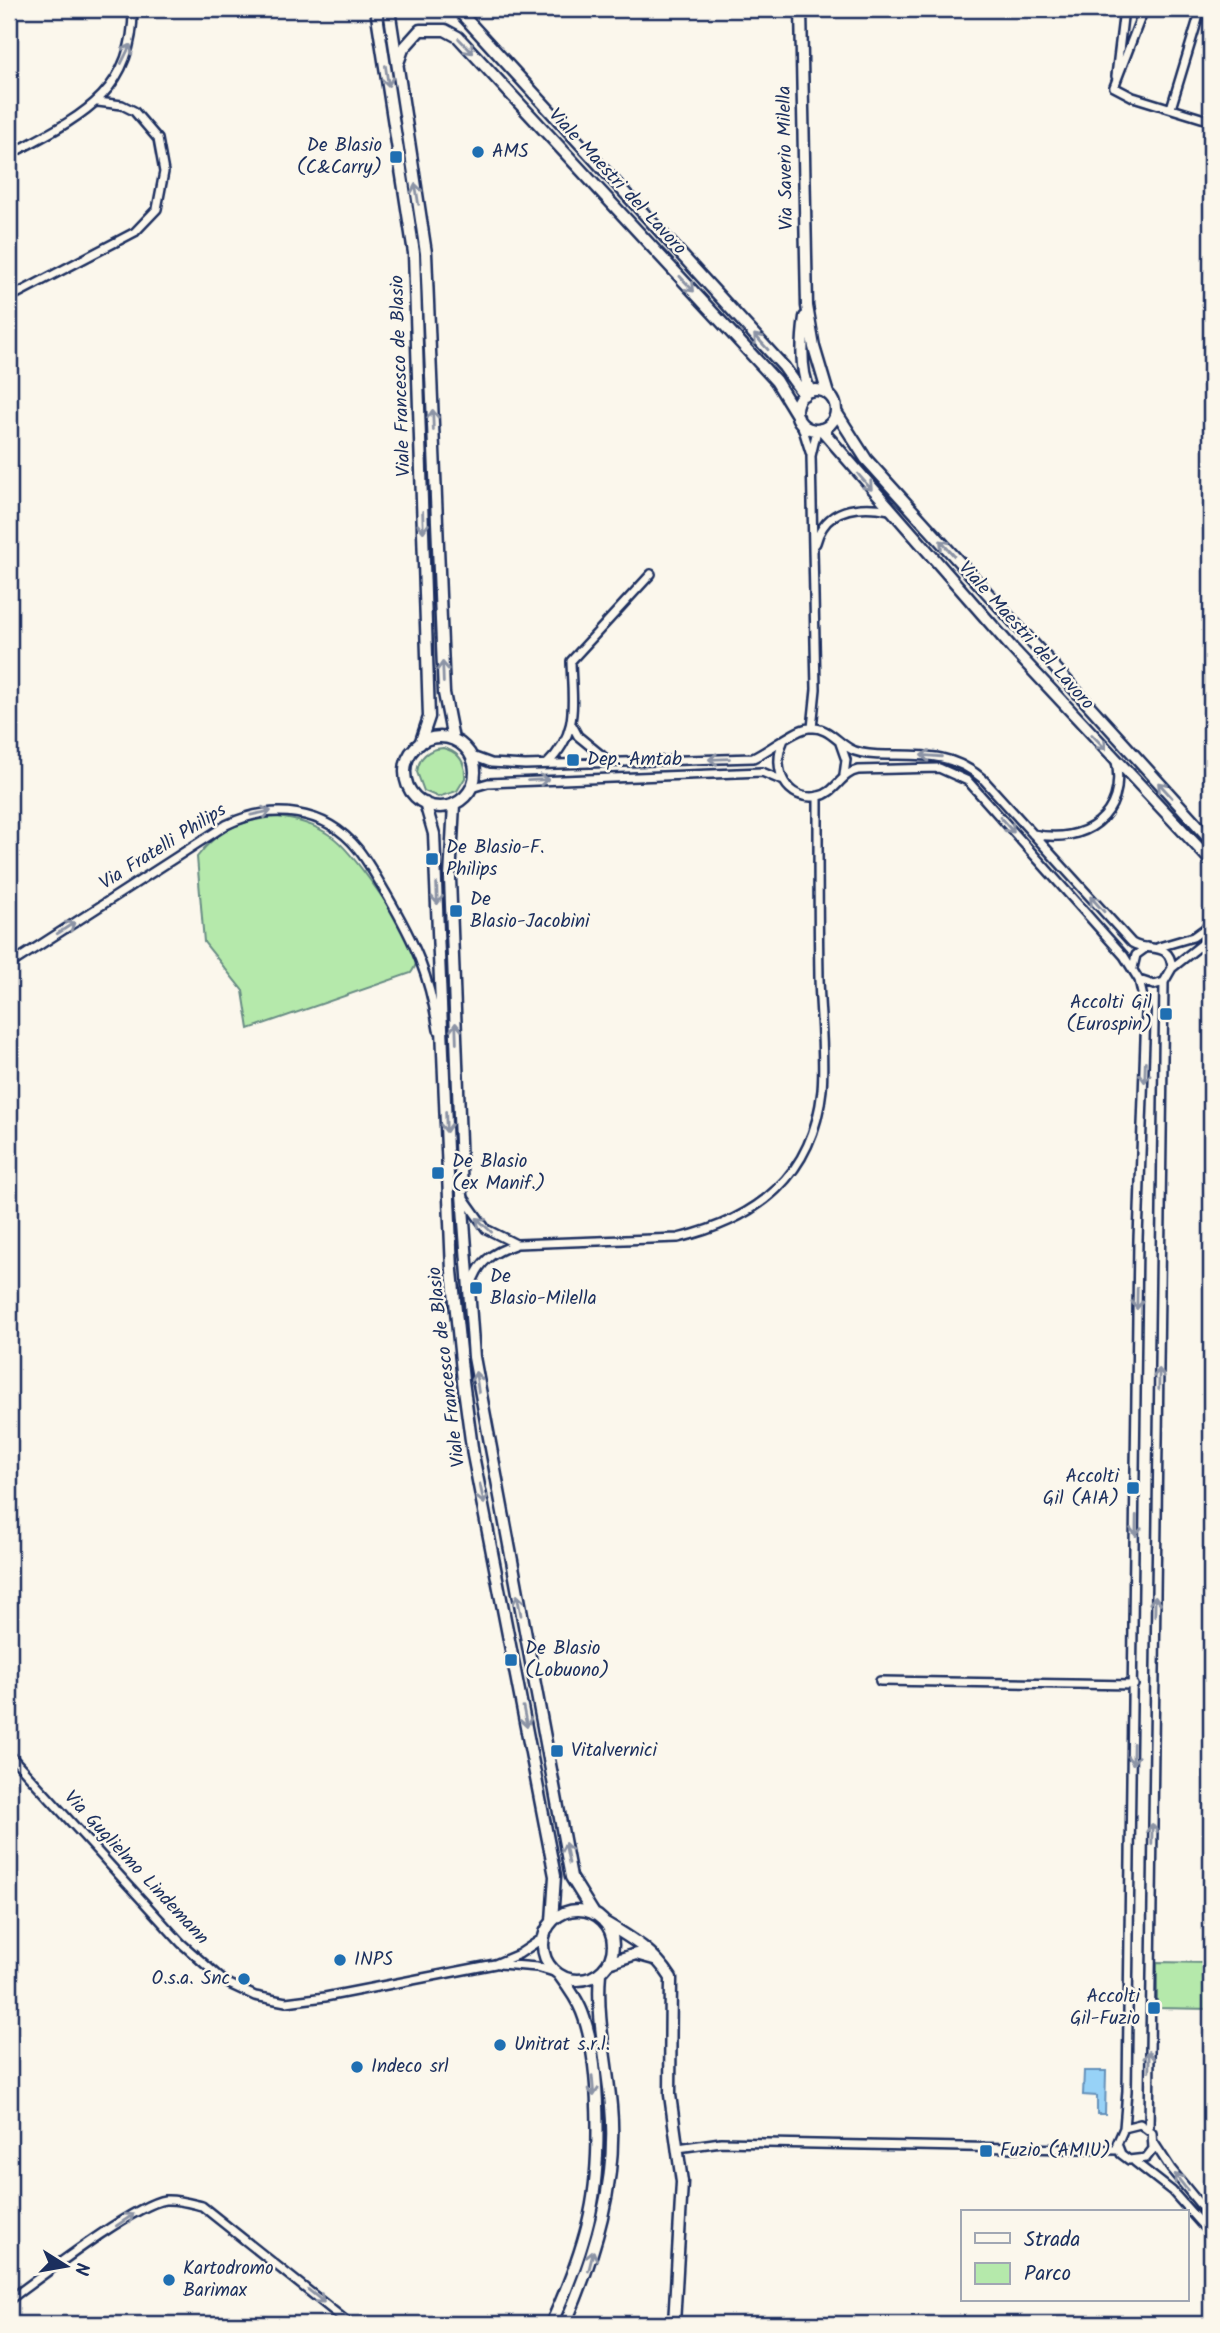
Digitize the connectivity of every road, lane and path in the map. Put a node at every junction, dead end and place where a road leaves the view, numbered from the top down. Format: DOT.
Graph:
graph roads {
  1 [pos="133,9"];
  2 [pos="376,9"];
  3 [pos="389,9"];
  4 [pos="457,9"];
  5 [pos="801,9"];
  6 [pos="1124,9"];
  7 [pos="1144,9"];
  8 [pos="1201,9"];
  9 [pos="397,64"];
  10 [pos="1114,87"];
  11 [pos="98,102"];
  12 [pos="1171,108"];
  13 [pos="1211,121"];
  14 [pos="9,155"];
  15 [pos="9,298"];
  16 [pos="807,306"];
  17 [pos="807,393"];
  18 [pos="828,394"];
  19 [pos="836,412"];
  20 [pos="800,420"];
  21 [pos="819,429"];
  22 [pos="811,456"];
  23 [pos="890,510"];
  24 [pos="814,550"];
  25 [pos="651,574"];
  26 [pos="572,725"];
  27 [pos="811,727"];
  28 [pos="453,739"];
  29 [pos="783,742"];
  30 [pos="840,743"];
  31 [pos="419,744"];
  32 [pos="472,756"];
  33 [pos="1116,760"];
  34 [pos="612,764"];
  35 [pos="547,765"];
  36 [pos="842,779"];
  37 [pos="782,780"];
  38 [pos="471,788"];
  39 [pos="818,796"];
  40 [pos="425,803"];
  41 [pos="454,804"];
  42 [pos="1033,834"];
  43 [pos="1211,840"];
  44 [pos="1211,861"];
  45 [pos="1211,924"];
  46 [pos="1211,937"];
  47 [pos="1147,947"];
  48 [pos="1159,947"];
  49 [pos="9,965"];
  50 [pos="1133,968"];
  51 [pos="1172,968"];
  52 [pos="1139,980"];
  53 [pos="1164,982"];
  54 [pos="444,1063"];
  55 [pos="462,1194"];
  56 [pos="517,1244"];
  57 [pos="468,1301"];
  58 [pos="880,1681"];
  59 [pos="1135,1685"];
  60 [pos="9,1754"];
  61 [pos="594,1914"];
  62 [pos="552,1921"];
  63 [pos="604,1922"];
  64 [pos="543,1938"];
  65 [pos="661,1962"];
  66 [pos="608,1963"];
  67 [pos="495,1964"];
  68 [pos="600,1972"];
  69 [pos="557,1974"];
  70 [pos="1124,2128"];
  71 [pos="1149,2130"];
  72 [pos="1154,2143"];
  73 [pos="678,2148"];
  74 [pos="1118,2150"];
  75 [pos="1134,2161"];
  76 [pos="1211,2218"];
  77 [pos="1211,2235"];
  78 [pos="9,2300"];
  79 [pos="351,2324"];
  80 [pos="551,2324"];
  81 [pos="565,2324"];
  82 [pos="674,2324"];
  11 -- 1 [label="street, one-way"];
  2 -- 31 [label="street, Viale Francesco de Blasio, one-way"];
  3 -- 9 [label="street, Viale Francesco de Blasio"];
  17 -- 4 [label="street, Viale Maestri del Lavoro, one-way"];
  5 -- 16 [label="street, Via Saverio Milella"];
  6 -- 10 [label="street"];
  7 -- 10 [label="street"];
  8 -- 12 [label="street"];
  9 -- 20 [label="street, Viale Maestri del Lavoro, one-way"];
  28 -- 9 [label="street, Viale Francesco de Blasio, one-way"];
  10 -- 12 [label="street"];
  11 -- 14 [label="street"];
  11 -- 15 [label="street"];
  12 -- 13 [label="street"];
  16 -- 17 [label="street, Via Saverio Milella"];
  16 -- 18 [label="street, Via Saverio Milella"];
  17 -- 18 [label="street"];
  17 -- 20 [label="street"];
  18 -- 19 [label="street"];
  19 -- 21 [label="street"];
  43 -- 19 [label="street, Viale Maestri del Lavoro, one-way"];
  20 -- 21 [label="street"];
  20 -- 22 [label="street"];
  21 -- 22 [label="street"];
  21 -- 23 [label="street, Viale Maestri del Lavoro, one-way"];
  22 -- 24 [label="street"];
  23 -- 24 [label="street"];
  23 -- 33 [label="street, Viale Maestri del Lavoro, one-way"];
  24 -- 27 [label="street"];
  25 -- 26 [label="street"];
  26 -- 34 [label="street"];
  26 -- 35 [label="street"];
  27 -- 29 [label="street"];
  27 -- 30 [label="street"];
  28 -- 31 [label="street"];
  28 -- 32 [label="street"];
  29 -- 34 [label="street, one-way"];
  29 -- 37 [label="street"];
  30 -- 36 [label="street"];
  42 -- 30 [label="street, one-way"];
  31 -- 40 [label="street"];
  32 -- 35 [label="street"];
  32 -- 38 [label="street"];
  33 -- 42 [label="street"];
  33 -- 44 [label="street, Viale Maestri del Lavoro"];
  34 -- 35 [label="street"];
  36 -- 39 [label="street"];
  36 -- 50 [label="street, one-way"];
  38 -- 37 [label="street, one-way"];
  37 -- 39 [label="street"];
  38 -- 41 [label="street"];
  39 -- 56 [label="street"];
  40 -- 41 [label="street"];
  40 -- 54 [label="street, Viale Francesco de Blasio, one-way"];
  55 -- 41 [label="street, Viale Francesco de Blasio, one-way"];
  47 -- 42 [label="street, one-way"];
  45 -- 48 [label="street"];
  46 -- 51 [label="street"];
  47 -- 48 [label="street"];
  47 -- 50 [label="street"];
  48 -- 51 [label="street"];
  49 -- 54 [label="street, Via Fratelli Philips, one-way"];
  50 -- 52 [label="street"];
  51 -- 53 [label="street"];
  52 -- 53 [label="street"];
  52 -- 59 [label="street, one-way"];
  71 -- 53 [label="street, one-way"];
  54 -- 62 [label="street, Viale Francesco de Blasio, one-way"];
  56 -- 55 [label="street, one-way"];
  55 -- 57 [label="street, Viale Francesco de Blasio"];
  56 -- 57 [label="street"];
  61 -- 57 [label="street, Viale Francesco de Blasio, one-way"];
  58 -- 59 [label="street"];
  59 -- 70 [label="street, one-way"];
  60 -- 67 [label="street, Via Guglielmo Lindemann"];
  61 -- 62 [label="street"];
  61 -- 63 [label="street"];
  62 -- 64 [label="street"];
  63 -- 65 [label="street"];
  63 -- 66 [label="street"];
  64 -- 67 [label="street, Via Guglielmo Lindemann"];
  64 -- 69 [label="street"];
  65 -- 66 [label="street"];
  65 -- 73 [label="street"];
  66 -- 68 [label="street"];
  67 -- 69 [label="street, Via Guglielmo Lindemann"];
  68 -- 69 [label="street"];
  81 -- 68 [label="street, one-way"];
  69 -- 80 [label="street, one-way"];
  70 -- 71 [label="street"];
  70 -- 74 [label="street"];
  71 -- 72 [label="street"];
  72 -- 75 [label="street"];
  76 -- 72 [label="street, one-way"];
  73 -- 74 [label="street"];
  73 -- 82 [label="street"];
  74 -- 75 [label="street"];
  75 -- 77 [label="street"];
  78 -- 79 [label="street, one-way"];
}
